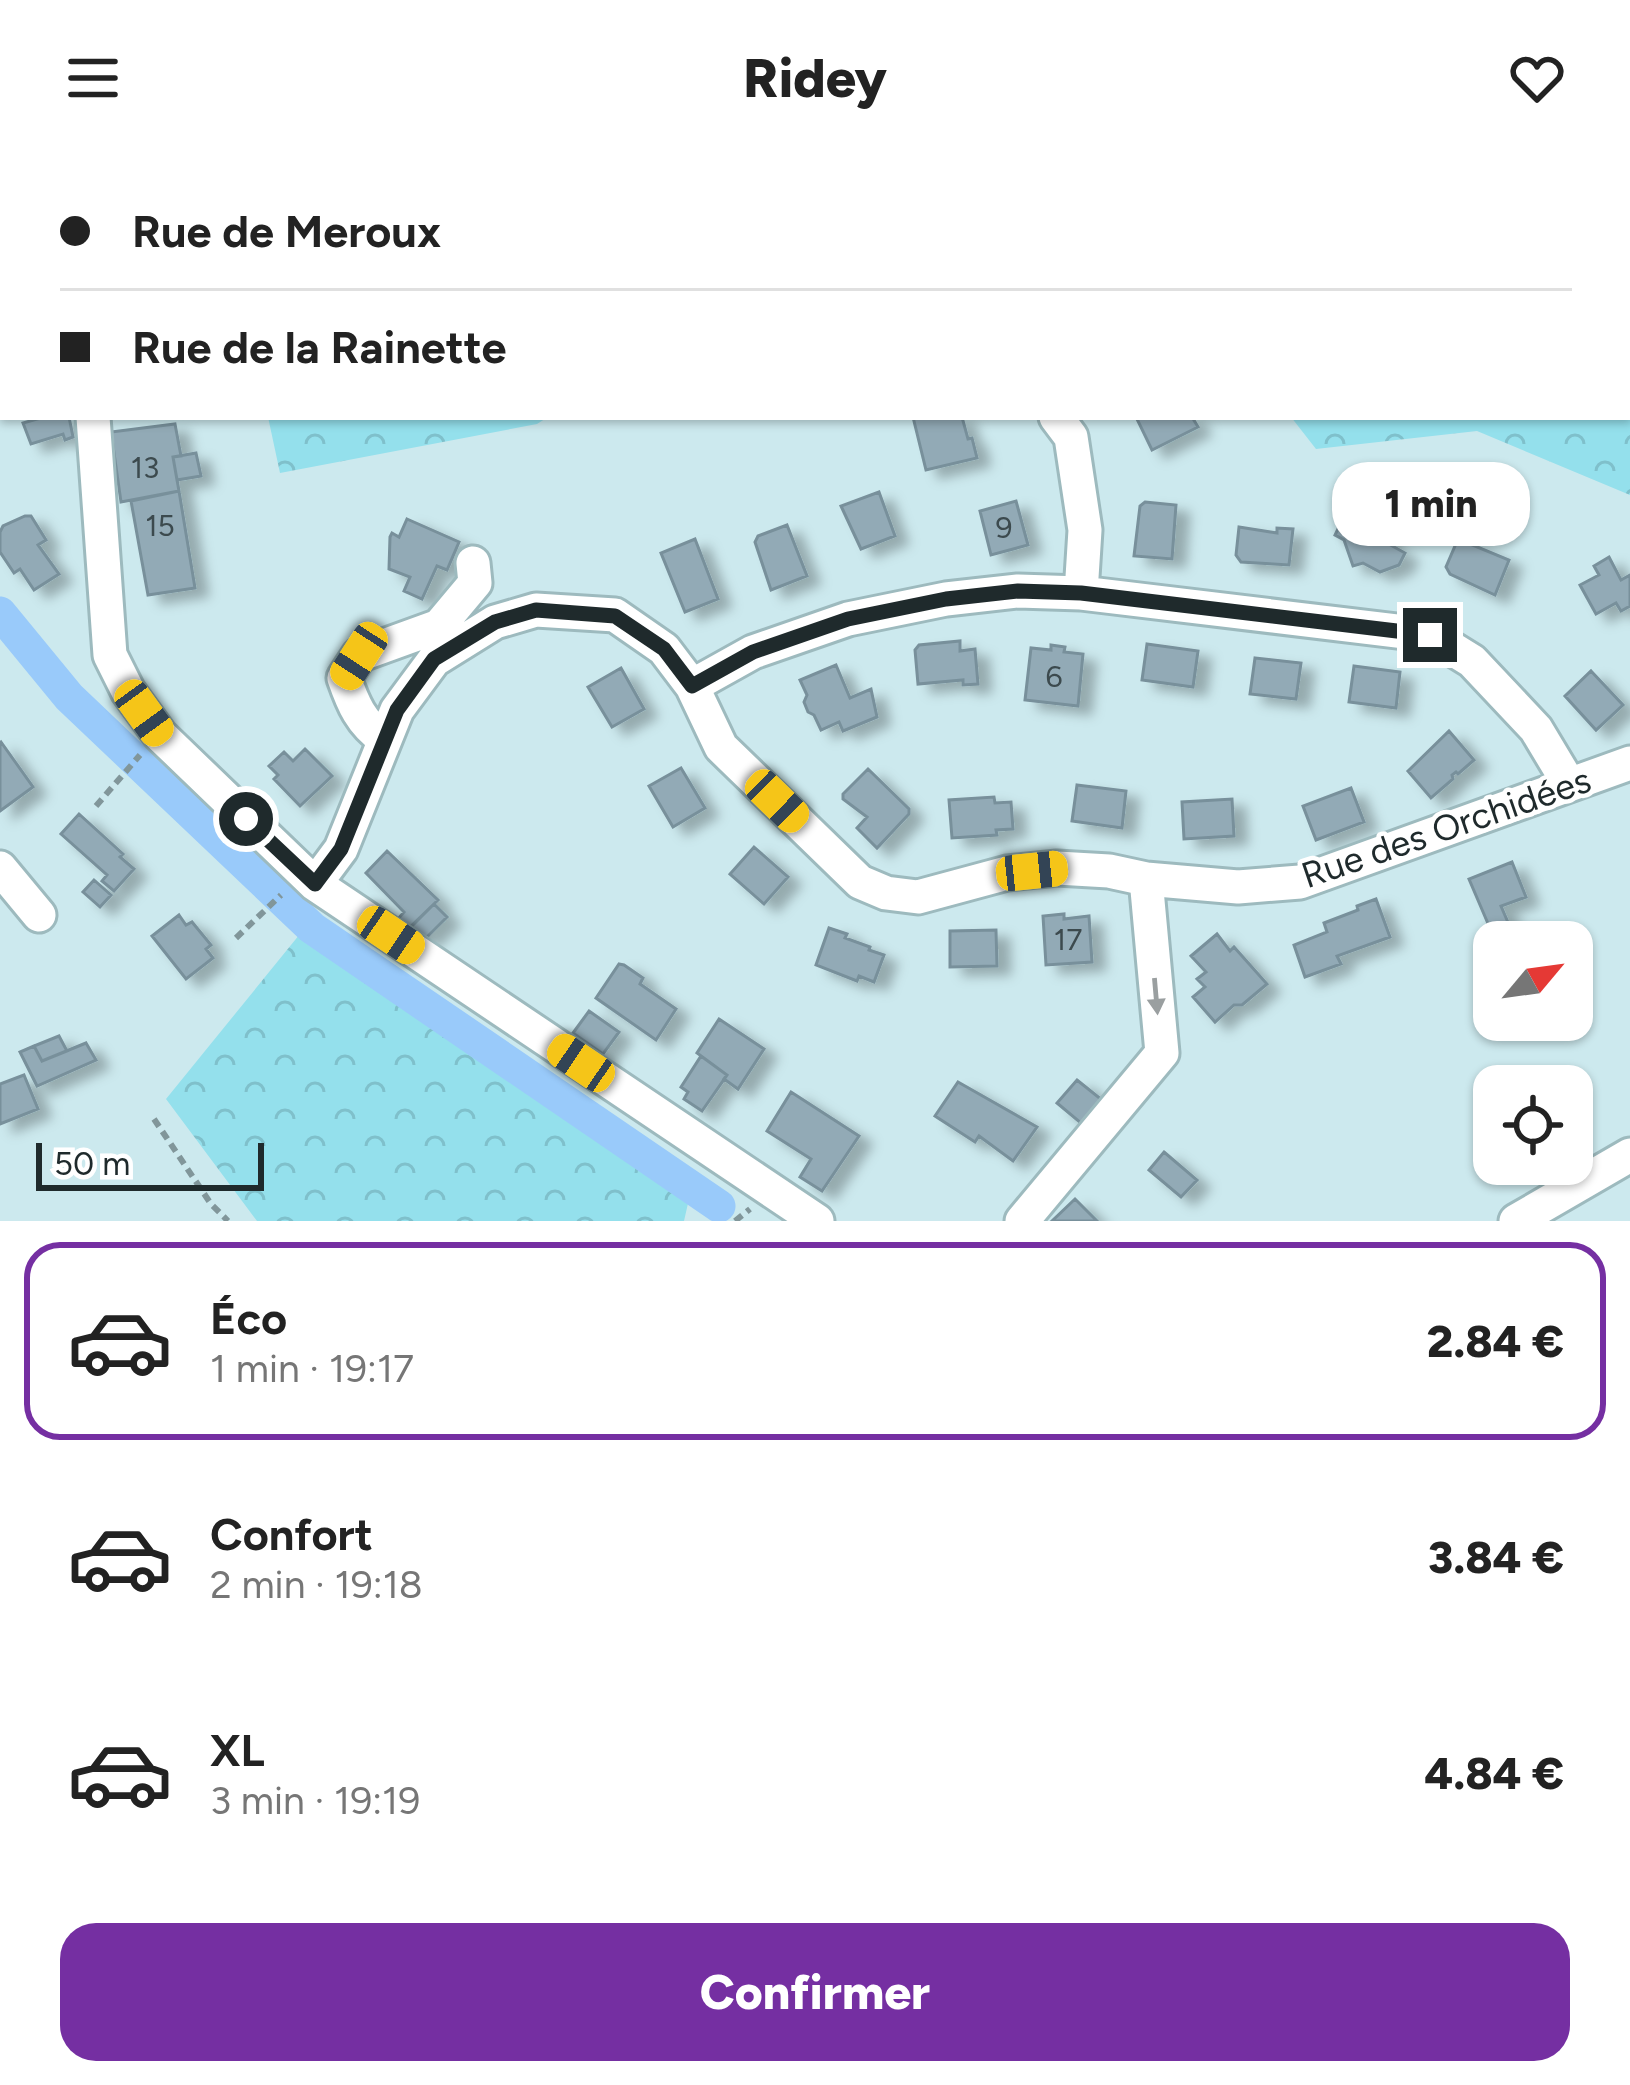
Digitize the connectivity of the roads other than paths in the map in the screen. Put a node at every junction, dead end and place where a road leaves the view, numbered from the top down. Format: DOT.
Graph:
graph roads {
  1 [pos="93,420"];
  2 [pos="1058,420"];
  3 [pos="473,563"];
  4 [pos="1081,593"];
  5 [pos="692,686"];
  6 [pos="384,739"];
  7 [pos="1630,763"];
  8 [pos="1569,784"];
  9 [pos="0,868"];
  10 [pos="1146,879"];
  11 [pos="315,884"];
  12 [pos="39,915"];
  13 [pos="1630,1155"];
  14 [pos="1562,1210"];
  15 [pos="817,1221"];
  16 [pos="1022,1221"];
  17 [pos="1516,1221"];
  1 -- 11 [label="street"];
  2 -- 4 [label="street"];
  3 -- 6 [label="street"];
  4 -- 5 [label="street"];
  4 -- 8 [label="street"];
  5 -- 6 [label="street, Rue des Orchidées"];
  5 -- 10 [label="street, Rue des Orchidées"];
  6 -- 11 [label="street, Rue des Orchidées"];
  7 -- 8 [label="street, Rue des Orchidées"];
  8 -- 10 [label="street, Rue des Orchidées"];
  9 -- 12 [label="street"];
  10 -- 16 [label="street, one-way"];
  11 -- 15 [label="street"];
  13 -- 14 [label="street"];
  14 -- 17 [label="street"];
}
